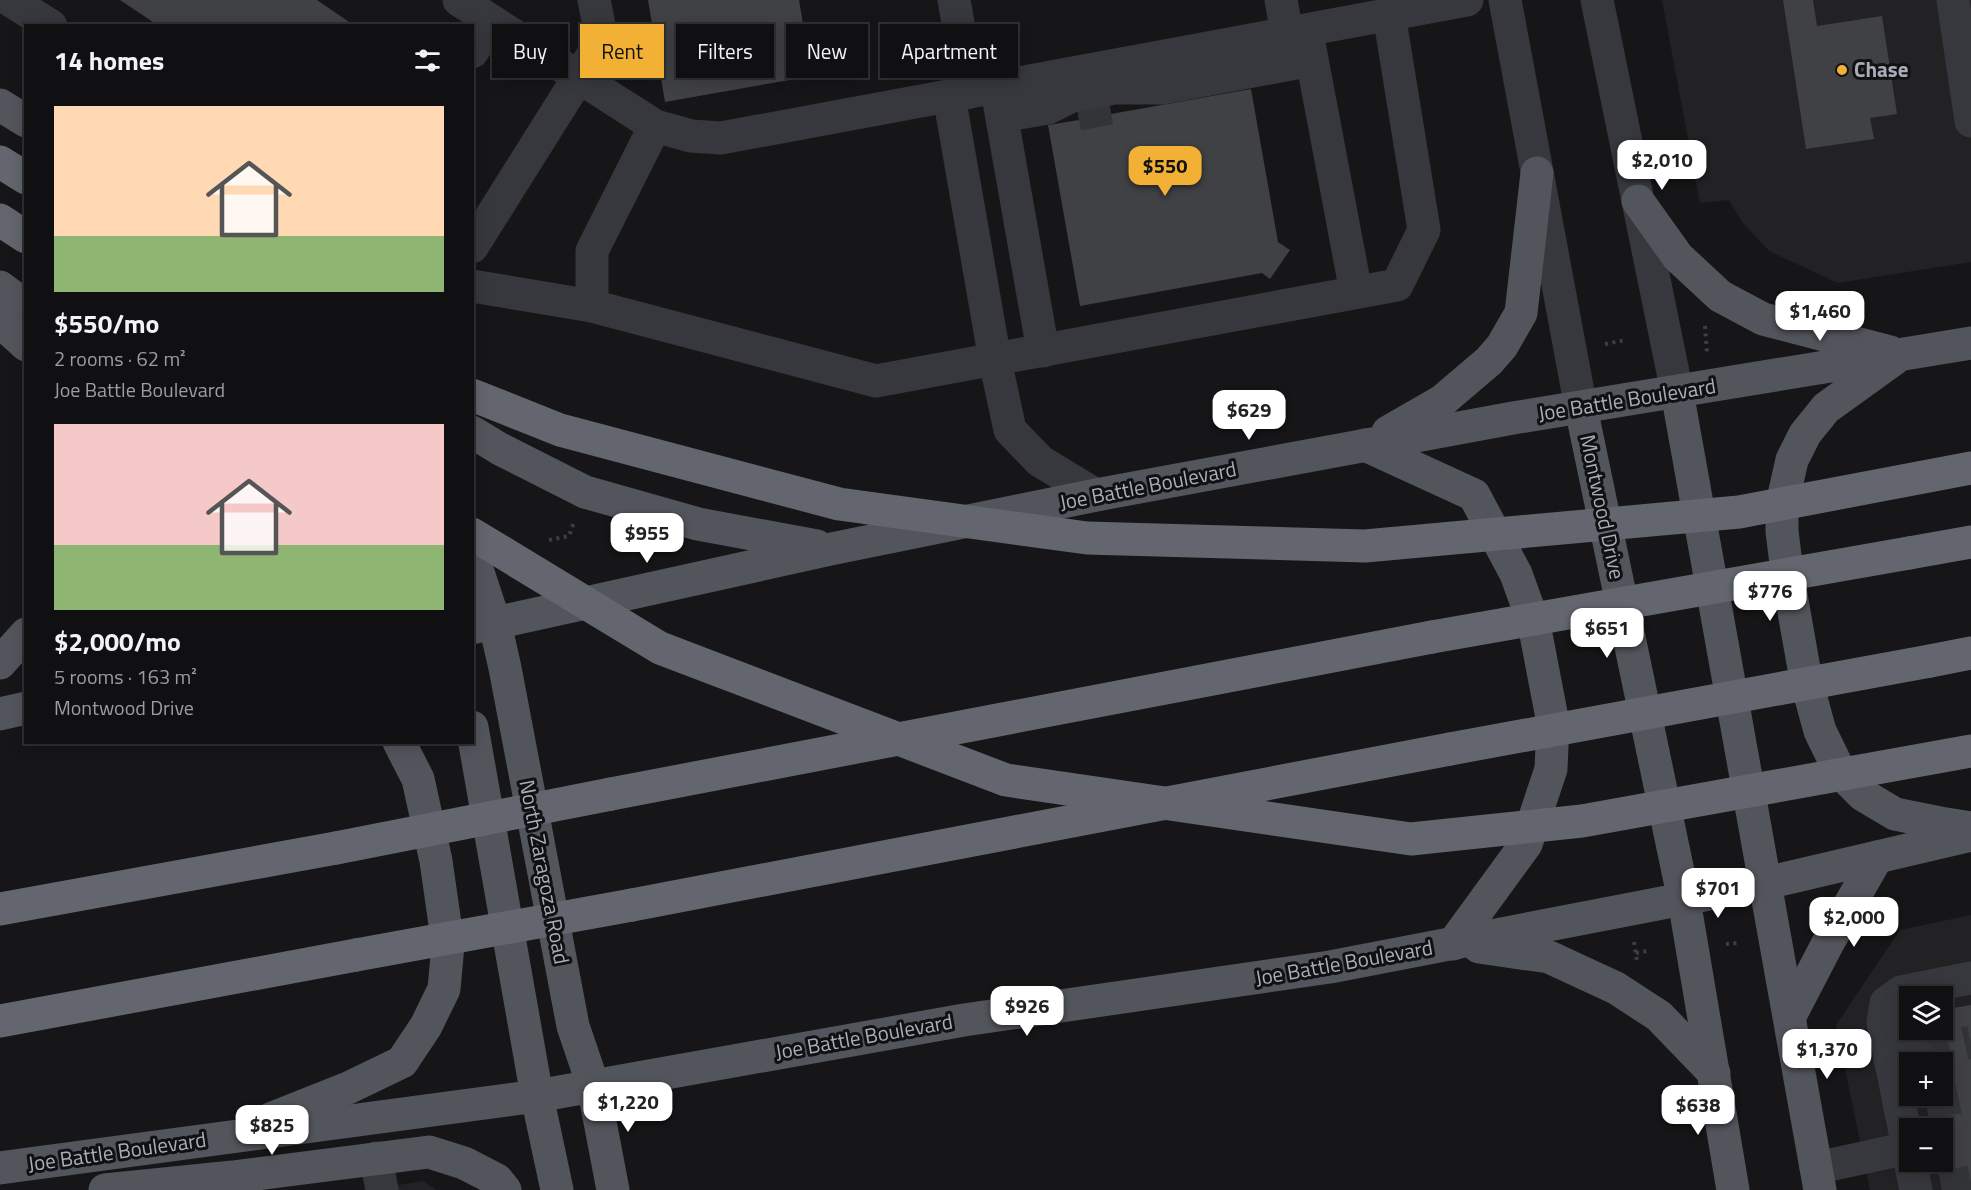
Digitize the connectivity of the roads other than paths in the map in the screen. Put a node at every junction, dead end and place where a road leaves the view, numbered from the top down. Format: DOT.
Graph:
graph roads {
  1 [pos="10,0"];
  2 [pos="459,0"];
  3 [pos="594,0"];
  4 [pos="954,0"];
  5 [pos="1281,0"];
  6 [pos="1467,0"];
  7 [pos="1505,0"];
  8 [pos="1597,0"];
  9 [pos="1953,0"];
  10 [pos="1389,15"];
  11 [pos="492,21"];
  12 [pos="48,24"];
  13 [pos="599,24"];
  14 [pos="1302,41"];
  15 [pos="474,49"];
  16 [pos="580,77"];
  17 [pos="582,78"];
  18 [pos="1162,88"];
  19 [pos="980,98"];
  20 [pos="0,105"];
  21 [pos="1110,108"];
  22 [pos="24,120"];
  23 [pos="1971,121"];
  24 [pos="656,126"];
  25 [pos="0,162"];
  26 [pos="1537,173"];
  27 [pos="24,177"];
  28 [pos="1638,201"];
  29 [pos="0,220"];
  30 [pos="24,236"];
  31 [pos="474,244"];
  32 [pos="474,286"];
  33 [pos="0,287"];
  34 [pos="1356,292"];
  35 [pos="24,305"];
  36 [pos="592,306"];
  37 [pos="0,321"];
  38 [pos="24,343"];
  39 [pos="1971,343"];
  40 [pos="1043,351"];
  41 [pos="1900,354"];
  42 [pos="995,360"];
  43 [pos="1677,392"];
  44 [pos="474,396"];
  45 [pos="1581,408"];
  46 [pos="474,433"];
  47 [pos="1365,445"];
  48 [pos="1971,468"];
  49 [pos="1096,495"];
  50 [pos="474,535"];
  51 [pos="1971,542"];
  52 [pos="831,549"];
  53 [pos="474,566"];
  54 [pos="484,626"];
  55 [pos="24,636"];
  56 [pos="1971,653"];
  57 [pos="0,663"];
  58 [pos="24,708"];
  59 [pos="0,714"];
  60 [pos="474,738"];
  61 [pos="400,744"];
  62 [pos="1971,751"];
  63 [pos="1971,828"];
  64 [pos="1971,835"];
  65 [pos="1876,857"];
  66 [pos="1767,883"];
  67 [pos="1684,900"];
  68 [pos="0,909"];
  69 [pos="1453,944"];
  70 [pos="1971,978"];
  71 [pos="1790,1016"];
  72 [pos="0,1021"];
  73 [pos="1714,1073"];
  74 [pos="593,1085"];
  75 [pos="537,1096"];
  76 [pos="1912,1118"];
  77 [pos="227,1136"];
  78 [pos="376,1158"];
  79 [pos="1899,1158"];
  80 [pos="0,1168"];
  81 [pos="1920,1172"];
  82 [pos="1818,1179"];
  83 [pos="0,1181"];
  84 [pos="1930,1189"];
  85 [pos="24,1190"];
  86 [pos="105,1190"];
  87 [pos="382,1190"];
  88 [pos="505,1190"];
  89 [pos="556,1190"];
  90 [pos="613,1190"];
  91 [pos="1733,1190"];
  1 -- 12 [label="street"];
  2 -- 11 [label="street"];
  3 -- 13 [label="street"];
  4 -- 19 [label="street"];
  5 -- 14 [label="street"];
  6 -- 10 [label="street"];
  7 -- 26 [label="street, Montwood Drive"];
  8 -- 28 [label="street"];
  9 -- 23 [label="street"];
  10 -- 14 [label="street"];
  10 -- 34 [label="street"];
  11 -- 15 [label="street"];
  11 -- 16 [label="street"];
  14 -- 18 [label="street"];
  14 -- 19 [label="street"];
  14 -- 34 [label="street"];
  16 -- 31 [label="street"];
  17 -- 24 [label="street"];
  18 -- 19 [label="street"];
  18 -- 21 [label="street"];
  19 -- 24 [label="street"];
  19 -- 40 [label="street"];
  19 -- 42 [label="street"];
  20 -- 22 [label="main road"];
  24 -- 36 [label="street"];
  25 -- 27 [label="highway"];
  26 -- 45 [label="street, Montwood Drive"];
  26 -- 47 [label="main road"];
  28 -- 41 [label="main road"];
  28 -- 43 [label="street"];
  29 -- 30 [label="highway"];
  32 -- 36 [label="street"];
  33 -- 35 [label="main road"];
  34 -- 40 [label="street"];
  36 -- 42 [label="street"];
  37 -- 38 [label="main road"];
  39 -- 41 [label="main road, Joe Battle Boulevard"];
  40 -- 42 [label="street"];
  41 -- 43 [label="main road, Joe Battle Boulevard"];
  41 -- 63 [label="main road"];
  42 -- 49 [label="street"];
  43 -- 45 [label="main road, Joe Battle Boulevard"];
  43 -- 66 [label="main road"];
  44 -- 48 [label="highway, bridge"];
  45 -- 47 [label="main road, Joe Battle Boulevard"];
  45 -- 67 [label="main road, Montwood Drive"];
  46 -- 52 [label="main road"];
  47 -- 49 [label="main road, Joe Battle Boulevard"];
  47 -- 69 [label="main road"];
  49 -- 52 [label="main road, Joe Battle Boulevard"];
  50 -- 62 [label="highway, bridge"];
  51 -- 68 [label="highway, bridge"];
  52 -- 54 [label="main road, Joe Battle Boulevard"];
  53 -- 54 [label="main road, North Zaragoza Road"];
  54 -- 74 [label="main road, North Zaragoza Road"];
  55 -- 57 [label="main road"];
  56 -- 72 [label="highway, bridge"];
  58 -- 59 [label="main road"];
  60 -- 75 [label="main road, North Zaragoza Road"];
  61 -- 77 [label="main road"];
  64 -- 65 [label="main road, Joe Battle Boulevard"];
  65 -- 66 [label="main road, Joe Battle Boulevard"];
  65 -- 71 [label="main road"];
  66 -- 67 [label="main road, Joe Battle Boulevard"];
  66 -- 71 [label="main road"];
  67 -- 69 [label="main road, Joe Battle Boulevard"];
  67 -- 73 [label="main road, Montwood Drive"];
  69 -- 73 [label="main road"];
  69 -- 74 [label="main road, Joe Battle Boulevard"];
  70 -- 76 [label="street"];
  71 -- 82 [label="main road"];
  73 -- 91 [label="main road, Montwood Drive"];
  74 -- 75 [label="main road, Joe Battle Boulevard"];
  74 -- 90 [label="main road, North Zaragoza Road"];
  75 -- 77 [label="main road, Joe Battle Boulevard"];
  75 -- 89 [label="main road, North Zaragoza Road"];
  77 -- 80 [label="main road, Joe Battle Boulevard"];
  78 -- 86 [label="main road"];
  78 -- 87 [label="street"];
  78 -- 88 [label="main road"];
  79 -- 82 [label="street"];
  81 -- 84 [label="street"];
  83 -- 85 [label="main road"];
}
